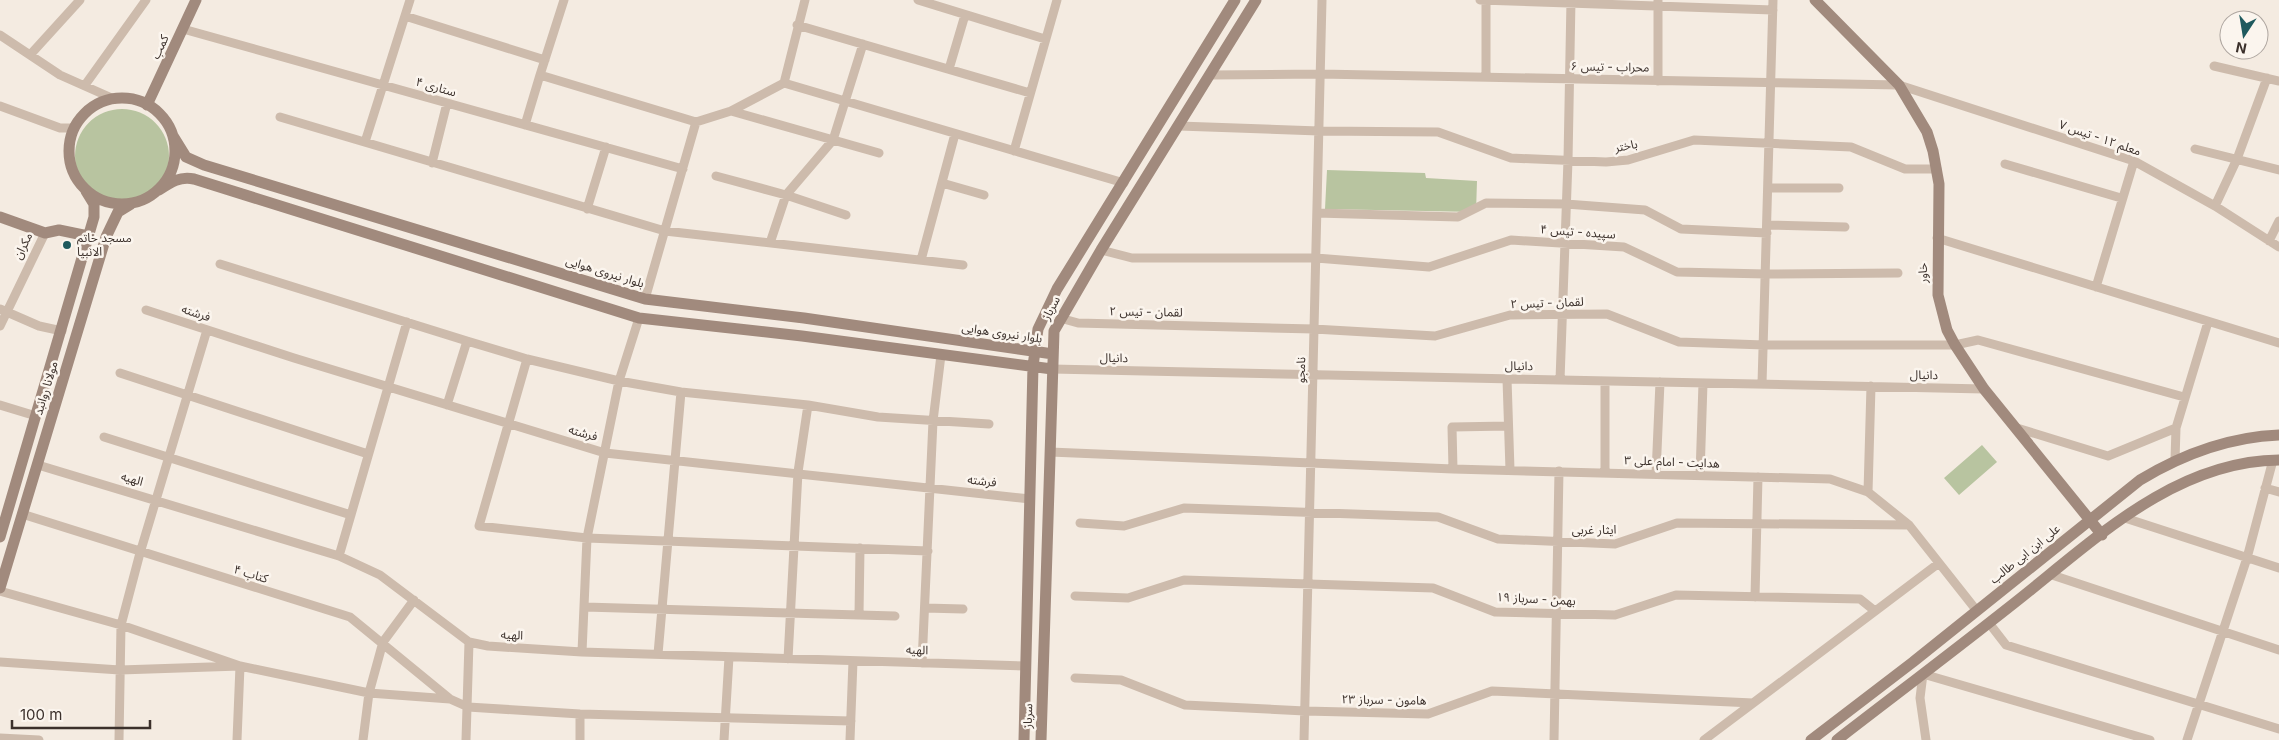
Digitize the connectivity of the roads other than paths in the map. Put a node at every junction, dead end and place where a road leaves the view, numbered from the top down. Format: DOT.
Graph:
graph roads {
  1 [pos="80,0"];
  2 [pos="146,0"];
  3 [pos="196,0"];
  4 [pos="410,0"];
  5 [pos="564,0"];
  6 [pos="805,0"];
  7 [pos="918,0"];
  8 [pos="1057,0"];
  9 [pos="1235,0"];
  10 [pos="1322,0"];
  11 [pos="1480,0"];
  12 [pos="1486,0"];
  13 [pos="1773,0"];
  14 [pos="1815,0"];
  15 [pos="1256,2"];
  16 [pos="1571,2"];
  17 [pos="1658,3"];
  18 [pos="1773,10"];
  19 [pos="965,15"];
  20 [pos="405,16"];
  21 [pos="798,25"];
  22 [pos="183,29"];
  23 [pos="0,35"];
  24 [pos="1045,39"];
  25 [pos="863,44"];
  26 [pos="30,55"];
  27 [pos="545,60"];
  28 [pos="2214,66"];
  29 [pos="949,69"];
  30 [pos="1320,74"];
  31 [pos="540,75"];
  32 [pos="1211,75"];
  33 [pos="1486,77"];
  34 [pos="2267,78"];
  35 [pos="1570,79"];
  36 [pos="1658,81"];
  37 [pos="2279,81"];
  38 [pos="1771,83"];
  39 [pos="784,84"];
  40 [pos="85,85"];
  41 [pos="383,85"];
  42 [pos="1899,86"];
  43 [pos="1030,93"];
  44 [pos="114,99"];
  45 [pos="846,102"];
  46 [pos="447,103"];
  47 [pos="148,105"];
  48 [pos="0,106"];
  49 [pos="731,111"];
  50 [pos="280,117"];
  51 [pos="696,122"];
  52 [pos="525,124"];
  53 [pos="1179,126"];
  54 [pos="74,128"];
  55 [pos="1319,131"];
  56 [pos="955,134"];
  57 [pos="173,136"];
  58 [pos="833,140"];
  59 [pos="365,142"];
  60 [pos="1769,144"];
  61 [pos="606,147"];
  62 [pos="2195,149"];
  63 [pos="1014,151"];
  64 [pos="879,153"];
  65 [pos="2236,159"];
  66 [pos="1568,160"];
  67 [pos="194,161"];
  68 [pos="2134,161"];
  69 [pos="432,163"];
  70 [pos="2005,164"];
  71 [pos="683,169"];
  72 [pos="1937,170"];
  73 [pos="2279,170"];
  74 [pos="716,176"];
  75 [pos="185,177"];
  76 [pos="942,183"];
  77 [pos="1124,183"];
  78 [pos="1768,188"];
  79 [pos="1839,188"];
  80 [pos="159,190"];
  81 [pos="86,191"];
  82 [pos="1137,192"];
  83 [pos="786,195"];
  84 [pos="984,195"];
  85 [pos="2121,198"];
  86 [pos="131,204"];
  87 [pos="1566,204"];
  88 [pos="2215,206"];
  89 [pos="587,209"];
  90 [pos="1317,213"];
  91 [pos="846,215"];
  92 [pos="0,217"];
  93 [pos="2279,221"];
  94 [pos="1845,228"];
  95 [pos="1767,229"];
  96 [pos="665,231"];
  97 [pos="45,233"];
  98 [pos="88,236"];
  99 [pos="1937,238"];
  100 [pos="2269,241"];
  101 [pos="770,242"];
  102 [pos="1565,244"];
  103 [pos="2279,247"];
  104 [pos="1101,250"];
  105 [pos="1316,258"];
  106 [pos="921,260"];
  107 [pos="220,264"];
  108 [pos="963,265"];
  109 [pos="1898,273"];
  110 [pos="1766,274"];
  111 [pos="2096,287"];
  112 [pos="645,299"];
  113 [pos="3,310"];
  114 [pos="146,310"];
  115 [pos="1562,314"];
  116 [pos="640,318"];
  117 [pos="804,318"];
  118 [pos="1060,318"];
  119 [pos="407,322"];
  120 [pos="2208,322"];
  121 [pos="0,326"];
  122 [pos="1314,329"];
  123 [pos="207,330"];
  124 [pos="62,331"];
  125 [pos="802,336"];
  126 [pos="467,341"];
  127 [pos="2279,343"];
  128 [pos="1764,345"];
  129 [pos="1955,345"];
  130 [pos="1034,352"];
  131 [pos="1053,354"];
  132 [pos="941,355"];
  133 [pos="527,359"];
  134 [pos="1033,366"];
  135 [pos="1052,369"];
  136 [pos="120,374"];
  137 [pos="1313,374"];
  138 [pos="1507,379"];
  139 [pos="1560,380"];
  140 [pos="619,381"];
  141 [pos="1605,381"];
  142 [pos="1660,382"];
  143 [pos="1703,383"];
  144 [pos="1762,384"];
  145 [pos="387,386"];
  146 [pos="1871,386"];
  147 [pos="1984,389"];
  148 [pos="681,392"];
  149 [pos="186,395"];
  150 [pos="2184,397"];
  151 [pos="0,405"];
  152 [pos="447,405"];
  153 [pos="808,405"];
  154 [pos="36,416"];
  155 [pos="933,421"];
  156 [pos="507,424"];
  157 [pos="989,424"];
  158 [pos="1508,426"];
  159 [pos="2017,428"];
  160 [pos="2176,428"];
  161 [pos="2279,435"];
  162 [pos="104,437"];
  163 [pos="605,452"];
  164 [pos="1050,452"];
  165 [pos="368,454"];
  166 [pos="168,458"];
  167 [pos="674,459"];
  168 [pos="2175,460"];
  169 [pos="2276,460"];
  170 [pos="38,464"];
  171 [pos="1311,464"];
  172 [pos="1454,469"];
  173 [pos="1510,470"];
  174 [pos="1559,471"];
  175 [pos="798,472"];
  176 [pos="1605,473"];
  177 [pos="1656,474"];
  178 [pos="1700,476"];
  179 [pos="1758,477"];
  180 [pos="930,488"];
  181 [pos="2265,488"];
  182 [pos="1868,492"];
  183 [pos="2279,492"];
  184 [pos="156,499"];
  185 [pos="1030,500"];
  186 [pos="22,514"];
  187 [pos="1310,514"];
  188 [pos="352,515"];
  189 [pos="2125,518"];
  190 [pos="2089,519"];
  191 [pos="1757,522"];
  192 [pos="1080,524"];
  193 [pos="1909,525"];
  194 [pos="1,532"];
  195 [pos="16,532"];
  196 [pos="2102,535"];
  197 [pos="587,538"];
  198 [pos="666,541"];
  199 [pos="1558,542"];
  200 [pos="794,546"];
  201 [pos="860,548"];
  202 [pos="928,550"];
  203 [pos="140,553"];
  204 [pos="339,556"];
  205 [pos="2247,558"];
  206 [pos="1939,563"];
  207 [pos="2279,568"];
  208 [pos="2052,575"];
  209 [pos="1308,586"];
  210 [pos="0,590"];
  211 [pos="1075,596"];
  212 [pos="1755,597"];
  213 [pos="414,600"];
  214 [pos="585,607"];
  215 [pos="925,608"];
  216 [pos="963,609"];
  217 [pos="661,610"];
  218 [pos="1875,611"];
  219 [pos="1977,611"];
  220 [pos="1557,613"];
  221 [pos="790,614"];
  222 [pos="858,615"];
  223 [pos="895,616"];
  224 [pos="1989,623"];
  225 [pos="121,625"];
  226 [pos="2223,632"];
  227 [pos="383,642"];
  228 [pos="469,642"];
  229 [pos="2279,650"];
  230 [pos="582,652"];
  231 [pos="658,654"];
  232 [pos="729,657"];
  233 [pos="788,658"];
  234 [pos="854,661"];
  235 [pos="0,662"];
  236 [pos="1913,662"];
  237 [pos="922,663"];
  238 [pos="240,666"];
  239 [pos="1026,666"];
  240 [pos="1044,666"];
  241 [pos="120,670"];
  242 [pos="1923,674"];
  243 [pos="1075,678"];
  244 [pos="369,693"];
  245 [pos="1555,694"];
  246 [pos="450,699"];
  247 [pos="1753,703"];
  248 [pos="2199,703"];
  249 [pos="468,707"];
  250 [pos="1305,710"];
  251 [pos="580,714"];
  252 [pos="726,718"];
  253 [pos="851,721"];
  254 [pos="2279,729"];
  255 [pos="0,738"];
  256 [pos="39,740"];
  257 [pos="119,740"];
  258 [pos="237,740"];
  259 [pos="363,740"];
  260 [pos="466,740"];
  261 [pos="580,740"];
  262 [pos="724,740"];
  263 [pos="850,740"];
  264 [pos="1024,740"];
  265 [pos="1041,740"];
  266 [pos="1304,740"];
  267 [pos="1554,740"];
  268 [pos="1704,740"];
  269 [pos="1810,740"];
  270 [pos="1837,740"];
  271 [pos="1926,740"];
  272 [pos="2150,740"];
  273 [pos="2187,740"];
  1 -- 26 [label="street"];
  2 -- 40 [label="street"];
  3 -- 22 [label="street, کمب"];
  4 -- 20 [label="street"];
  5 -- 27 [label="street"];
  6 -- 21 [label="street"];
  7 -- 19 [label="street"];
  8 -- 24 [label="street"];
  9 -- 77 [label="street, سرباز"];
  10 -- 30 [label="street, نامجو"];
  11 -- 12 [label="street"];
  12 -- 16 [label="street"];
  12 -- 33 [label="street"];
  13 -- 18 [label="street"];
  14 -- 42 [label="street, خاور"];
  15 -- 32 [label="street, سرباز"];
  16 -- 17 [label="street"];
  16 -- 35 [label="street"];
  17 -- 18 [label="street"];
  17 -- 36 [label="street"];
  18 -- 38 [label="street"];
  19 -- 24 [label="street"];
  19 -- 29 [label="street"];
  20 -- 27 [label="street"];
  20 -- 41 [label="street"];
  21 -- 25 [label="street"];
  21 -- 39 [label="street"];
  22 -- 41 [label="street, ستاری ۴"];
  22 -- 47 [label="street, کمب"];
  23 -- 26 [label="street"];
  24 -- 43 [label="street"];
  25 -- 29 [label="street"];
  25 -- 45 [label="street"];
  26 -- 40 [label="street"];
  27 -- 31 [label="street"];
  28 -- 34 [label="street"];
  29 -- 43 [label="street"];
  30 -- 32 [label="street, محراب - تیس ۶"];
  30 -- 33 [label="street, محراب - تیس ۶"];
  30 -- 55 [label="street, نامجو"];
  31 -- 51 [label="street"];
  31 -- 52 [label="street"];
  32 -- 53 [label="street, سرباز"];
  33 -- 35 [label="street, محراب - تیس ۶"];
  34 -- 37 [label="street"];
  34 -- 65 [label="street"];
  35 -- 36 [label="street, محراب - تیس ۶"];
  35 -- 66 [label="street"];
  36 -- 38 [label="street, محراب - تیس ۶"];
  38 -- 42 [label="street, محراب - تیس ۶"];
  38 -- 60 [label="street"];
  39 -- 45 [label="street"];
  39 -- 49 [label="street"];
  40 -- 44 [label="street"];
  41 -- 46 [label="street, ستاری ۴"];
  41 -- 59 [label="street"];
  42 -- 68 [label="street, معلم ۱۲ - تیس ۷"];
  42 -- 72 [label="street, خاور"];
  43 -- 63 [label="street"];
  44 -- 47 [label="street"];
  44 -- 54 [label="street"];
  45 -- 56 [label="street"];
  45 -- 58 [label="street"];
  46 -- 52 [label="street, ستاری ۴"];
  46 -- 69 [label="street"];
  47 -- 57 [label="street"];
  48 -- 54 [label="street"];
  49 -- 51 [label="street"];
  49 -- 58 [label="street"];
  50 -- 59 [label="street"];
  51 -- 71 [label="street"];
  52 -- 61 [label="street, ستاری ۴"];
  53 -- 55 [label="street, باختر"];
  53 -- 82 [label="street, سرباز"];
  54 -- 81 [label="street"];
  55 -- 66 [label="street, باختر"];
  55 -- 90 [label="street, نامجو"];
  56 -- 63 [label="street"];
  56 -- 76 [label="street"];
  57 -- 67 [label="street, بلوار نیروی هوایی"];
  57 -- 80 [label="street"];
  58 -- 64 [label="street"];
  58 -- 83 [label="street"];
  59 -- 69 [label="street"];
  60 -- 66 [label="street, باختر"];
  60 -- 72 [label="street, باختر"];
  60 -- 78 [label="street"];
  61 -- 71 [label="street, ستاری ۴"];
  61 -- 89 [label="street"];
  62 -- 65 [label="street"];
  63 -- 77 [label="street"];
  65 -- 73 [label="street"];
  65 -- 88 [label="street"];
  66 -- 87 [label="street"];
  67 -- 75 [label="street"];
  67 -- 112 [label="street, بلوار نیروی هوایی"];
  68 -- 85 [label="street"];
  68 -- 88 [label="street, معلم ۱۲ - تیس ۷"];
  69 -- 89 [label="street"];
  70 -- 85 [label="street"];
  71 -- 96 [label="street"];
  72 -- 99 [label="street, خاور"];
  74 -- 83 [label="street"];
  75 -- 80 [label="street"];
  75 -- 116 [label="street"];
  76 -- 84 [label="street"];
  76 -- 106 [label="street"];
  77 -- 82 [label="street"];
  77 -- 130 [label="street, سرباز"];
  78 -- 79 [label="street"];
  78 -- 95 [label="street"];
  80 -- 86 [label="street"];
  81 -- 86 [label="street"];
  81 -- 98 [label="street, مولانا روانبد"];
  82 -- 104 [label="street, سرباز"];
  83 -- 91 [label="street"];
  83 -- 101 [label="street"];
  85 -- 111 [label="street"];
  86 -- 170 [label="street, مولانا روانبد"];
  87 -- 90 [label="street"];
  87 -- 95 [label="street"];
  87 -- 102 [label="street"];
  88 -- 100 [label="street, معلم ۱۲ - تیس ۷"];
  89 -- 96 [label="street"];
  90 -- 105 [label="street, نامجو"];
  92 -- 97 [label="street, مکران"];
  93 -- 100 [label="street"];
  94 -- 95 [label="street"];
  95 -- 110 [label="street"];
  96 -- 101 [label="street"];
  96 -- 112 [label="street"];
  97 -- 98 [label="street, مکران"];
  97 -- 113 [label="street, مکران"];
  98 -- 124 [label="street, مولانا روانبد"];
  99 -- 111 [label="street"];
  99 -- 129 [label="street, خاور"];
  100 -- 103 [label="street, معلم ۱۲ - تیس ۷"];
  101 -- 106 [label="street"];
  102 -- 105 [label="street, سپیده - تیس ۴"];
  102 -- 110 [label="street, سپیده - تیس ۴"];
  102 -- 115 [label="street"];
  104 -- 105 [label="street, سپیده - تیس ۴"];
  104 -- 118 [label="street, سرباز"];
  105 -- 122 [label="street, نامجو"];
  106 -- 108 [label="street"];
  107 -- 119 [label="street"];
  109 -- 110 [label="street, سپیده - تیس ۴"];
  110 -- 128 [label="street"];
  111 -- 120 [label="street"];
  112 -- 116 [label="street"];
  112 -- 117 [label="street, بلوار نیروی هوایی"];
  113 -- 121 [label="street, مکران"];
  113 -- 124 [label="street"];
  114 -- 123 [label="street, فرشته"];
  115 -- 122 [label="street, لقمان - تیس ۲"];
  115 -- 128 [label="street, لقمان - تیس ۲"];
  115 -- 139 [label="street"];
  116 -- 125 [label="street"];
  116 -- 140 [label="street"];
  117 -- 125 [label="street"];
  117 -- 130 [label="street, بلوار نیروی هوایی"];
  118 -- 122 [label="street, لقمان - تیس ۲"];
  118 -- 131 [label="street, سرباز"];
  119 -- 126 [label="street"];
  119 -- 145 [label="street"];
  120 -- 127 [label="street"];
  120 -- 150 [label="street"];
  122 -- 137 [label="street, نامجو"];
  123 -- 145 [label="street, فرشته"];
  123 -- 149 [label="street"];
  124 -- 154 [label="street, مولانا روانبد"];
  125 -- 132 [label="street"];
  126 -- 133 [label="street"];
  126 -- 152 [label="street"];
  128 -- 129 [label="street, لقمان - تیس ۲"];
  128 -- 144 [label="street"];
  129 -- 147 [label="street, خاور"];
  129 -- 150 [label="street, لقمان - تیس ۲"];
  130 -- 131 [label="street, بلوار نیروی هوایی"];
  130 -- 134 [label="street, سرباز"];
  131 -- 135 [label="street, سرباز"];
  132 -- 134 [label="street"];
  132 -- 155 [label="street"];
  133 -- 140 [label="street"];
  133 -- 156 [label="street"];
  134 -- 135 [label="street"];
  134 -- 185 [label="street, سرباز"];
  135 -- 137 [label="street, دانیال"];
  135 -- 164 [label="street, سرباز"];
  136 -- 149 [label="street"];
  137 -- 138 [label="street, دانیال"];
  137 -- 171 [label="street, نامجو"];
  138 -- 139 [label="street, دانیال"];
  138 -- 158 [label="street"];
  139 -- 141 [label="street, دانیال"];
  140 -- 148 [label="street"];
  140 -- 163 [label="street"];
  141 -- 142 [label="street, دانیال"];
  141 -- 176 [label="street"];
  142 -- 143 [label="street, دانیال"];
  142 -- 177 [label="street"];
  143 -- 144 [label="street, دانیال"];
  143 -- 178 [label="street"];
  144 -- 146 [label="street, دانیال"];
  145 -- 152 [label="street, فرشته"];
  145 -- 165 [label="street"];
  146 -- 147 [label="street, دانیال"];
  146 -- 182 [label="street"];
  147 -- 159 [label="street, خاور"];
  148 -- 153 [label="street"];
  148 -- 167 [label="street"];
  149 -- 165 [label="street"];
  149 -- 166 [label="street"];
  150 -- 160 [label="street"];
  151 -- 154 [label="street"];
  152 -- 156 [label="street, فرشته"];
  153 -- 155 [label="street"];
  153 -- 175 [label="street"];
  154 -- 194 [label="street, مولانا روانبد"];
  155 -- 157 [label="street"];
  155 -- 180 [label="street"];
  156 -- 163 [label="street, فرشته"];
  156 -- 197 [label="street"];
  158 -- 172 [label="street"];
  158 -- 173 [label="street"];
  159 -- 160 [label="street"];
  159 -- 190 [label="street, خاور"];
  160 -- 168 [label="street"];
  161 -- 168 [label="street, علی ابن ابی طالب"];
  162 -- 166 [label="street"];
  163 -- 167 [label="street, فرشته"];
  163 -- 197 [label="street"];
  164 -- 171 [label="street, هدایت - امام علی ۳"];
  164 -- 240 [label="street, سرباز"];
  165 -- 188 [label="street"];
  166 -- 184 [label="street"];
  166 -- 188 [label="street"];
  167 -- 175 [label="street, فرشته"];
  167 -- 198 [label="street"];
  168 -- 190 [label="street, علی ابن ابی طالب"];
  169 -- 181 [label="street"];
  169 -- 189 [label="street"];
  170 -- 184 [label="street, الهیه"];
  170 -- 186 [label="street, مولانا روانبد"];
  171 -- 172 [label="street, هدایت - امام علی ۳"];
  171 -- 187 [label="street, نامجو"];
  172 -- 173 [label="street, هدایت - امام علی ۳"];
  173 -- 174 [label="street, هدایت - امام علی ۳"];
  174 -- 176 [label="street, هدایت - امام علی ۳"];
  174 -- 199 [label="street"];
  175 -- 180 [label="street, فرشته"];
  175 -- 200 [label="street"];
  176 -- 177 [label="street, هدایت - امام علی ۳"];
  177 -- 178 [label="street, هدایت - امام علی ۳"];
  178 -- 179 [label="street, هدایت - امام علی ۳"];
  179 -- 182 [label="street, هدایت - امام علی ۳"];
  179 -- 191 [label="street"];
  180 -- 185 [label="street, فرشته"];
  180 -- 202 [label="street"];
  181 -- 183 [label="street"];
  181 -- 205 [label="street"];
  182 -- 193 [label="street, هدایت - امام علی ۳"];
  184 -- 203 [label="street"];
  184 -- 204 [label="street, الهیه"];
  185 -- 239 [label="street, سرباز"];
  186 -- 195 [label="street, مولانا روانبد"];
  186 -- 203 [label="street, کتاب ۴"];
  187 -- 192 [label="street, ایثار غربی"];
  187 -- 199 [label="street, ایثار غربی"];
  187 -- 209 [label="street, نامجو"];
  188 -- 204 [label="street"];
  189 -- 196 [label="street"];
  189 -- 205 [label="street"];
  190 -- 196 [label="street, خاور"];
  190 -- 219 [label="street, علی ابن ابی طالب"];
  191 -- 193 [label="street, ایثار غربی"];
  191 -- 199 [label="street, ایثار غربی"];
  191 -- 212 [label="street"];
  193 -- 206 [label="street, هدایت - امام علی ۳"];
  194 -- 195 [label="street"];
  195 -- 210 [label="street, مولانا روانبد"];
  196 -- 208 [label="street"];
  197 -- 198 [label="street"];
  197 -- 214 [label="street"];
  198 -- 200 [label="street"];
  198 -- 217 [label="street"];
  199 -- 220 [label="street"];
  200 -- 201 [label="street"];
  200 -- 221 [label="street"];
  201 -- 202 [label="street"];
  201 -- 222 [label="street"];
  202 -- 215 [label="street"];
  203 -- 225 [label="street"];
  203 -- 227 [label="street, کتاب ۴"];
  204 -- 213 [label="street, الهیه"];
  205 -- 207 [label="street"];
  205 -- 226 [label="street"];
  206 -- 218 [label="street"];
  206 -- 219 [label="street, هدایت - امام علی ۳"];
  208 -- 224 [label="street"];
  208 -- 226 [label="street"];
  209 -- 211 [label="street, بهمن - سرباز ۱۹"];
  209 -- 220 [label="street, بهمن - سرباز ۱۹"];
  209 -- 250 [label="street, نامجو"];
  210 -- 225 [label="street"];
  212 -- 218 [label="street, بهمن - سرباز ۱۹"];
  212 -- 220 [label="street, بهمن - سرباز ۱۹"];
  213 -- 227 [label="street"];
  213 -- 228 [label="street, الهیه"];
  214 -- 217 [label="street"];
  214 -- 230 [label="street"];
  215 -- 216 [label="street"];
  215 -- 237 [label="street"];
  217 -- 221 [label="street"];
  217 -- 231 [label="street"];
  218 -- 247 [label="street"];
  219 -- 236 [label="street, علی ابن ابی طالب"];
  220 -- 245 [label="street"];
  221 -- 222 [label="street"];
  221 -- 233 [label="street"];
  222 -- 223 [label="street"];
  224 -- 242 [label="street"];
  224 -- 248 [label="street"];
  225 -- 238 [label="street"];
  225 -- 241 [label="street"];
  226 -- 229 [label="street"];
  226 -- 248 [label="street"];
  227 -- 244 [label="street"];
  227 -- 246 [label="street, کتاب ۴"];
  228 -- 230 [label="street, الهیه"];
  228 -- 249 [label="street"];
  230 -- 231 [label="street, الهیه"];
  231 -- 232 [label="street, الهیه"];
  232 -- 233 [label="street, الهیه"];
  232 -- 252 [label="street"];
  233 -- 234 [label="street, الهیه"];
  234 -- 237 [label="street, الهیه"];
  234 -- 253 [label="street"];
  235 -- 241 [label="street"];
  236 -- 242 [label="street"];
  236 -- 269 [label="street, علی ابن ابی طالب"];
  237 -- 239 [label="street, الهیه"];
  238 -- 241 [label="street"];
  238 -- 244 [label="street"];
  238 -- 258 [label="street"];
  239 -- 240 [label="street"];
  239 -- 264 [label="street, سرباز"];
  240 -- 265 [label="street, سرباز"];
  241 -- 257 [label="street"];
  242 -- 270 [label="street"];
  242 -- 271 [label="street"];
  242 -- 272 [label="street"];
  243 -- 250 [label="street, هامون - سرباز ۲۳"];
  244 -- 246 [label="street"];
  244 -- 259 [label="street"];
  245 -- 247 [label="street, هامون - سرباز ۲۳"];
  245 -- 250 [label="street, هامون - سرباز ۲۳"];
  245 -- 267 [label="street"];
  246 -- 249 [label="street"];
  247 -- 268 [label="street"];
  248 -- 254 [label="street"];
  248 -- 273 [label="street"];
  249 -- 251 [label="street"];
  249 -- 260 [label="street"];
  250 -- 266 [label="street, نامجو"];
  251 -- 252 [label="street"];
  251 -- 261 [label="street"];
  252 -- 253 [label="street"];
  252 -- 262 [label="street"];
  253 -- 263 [label="street"];
  255 -- 256 [label="street"];
}
